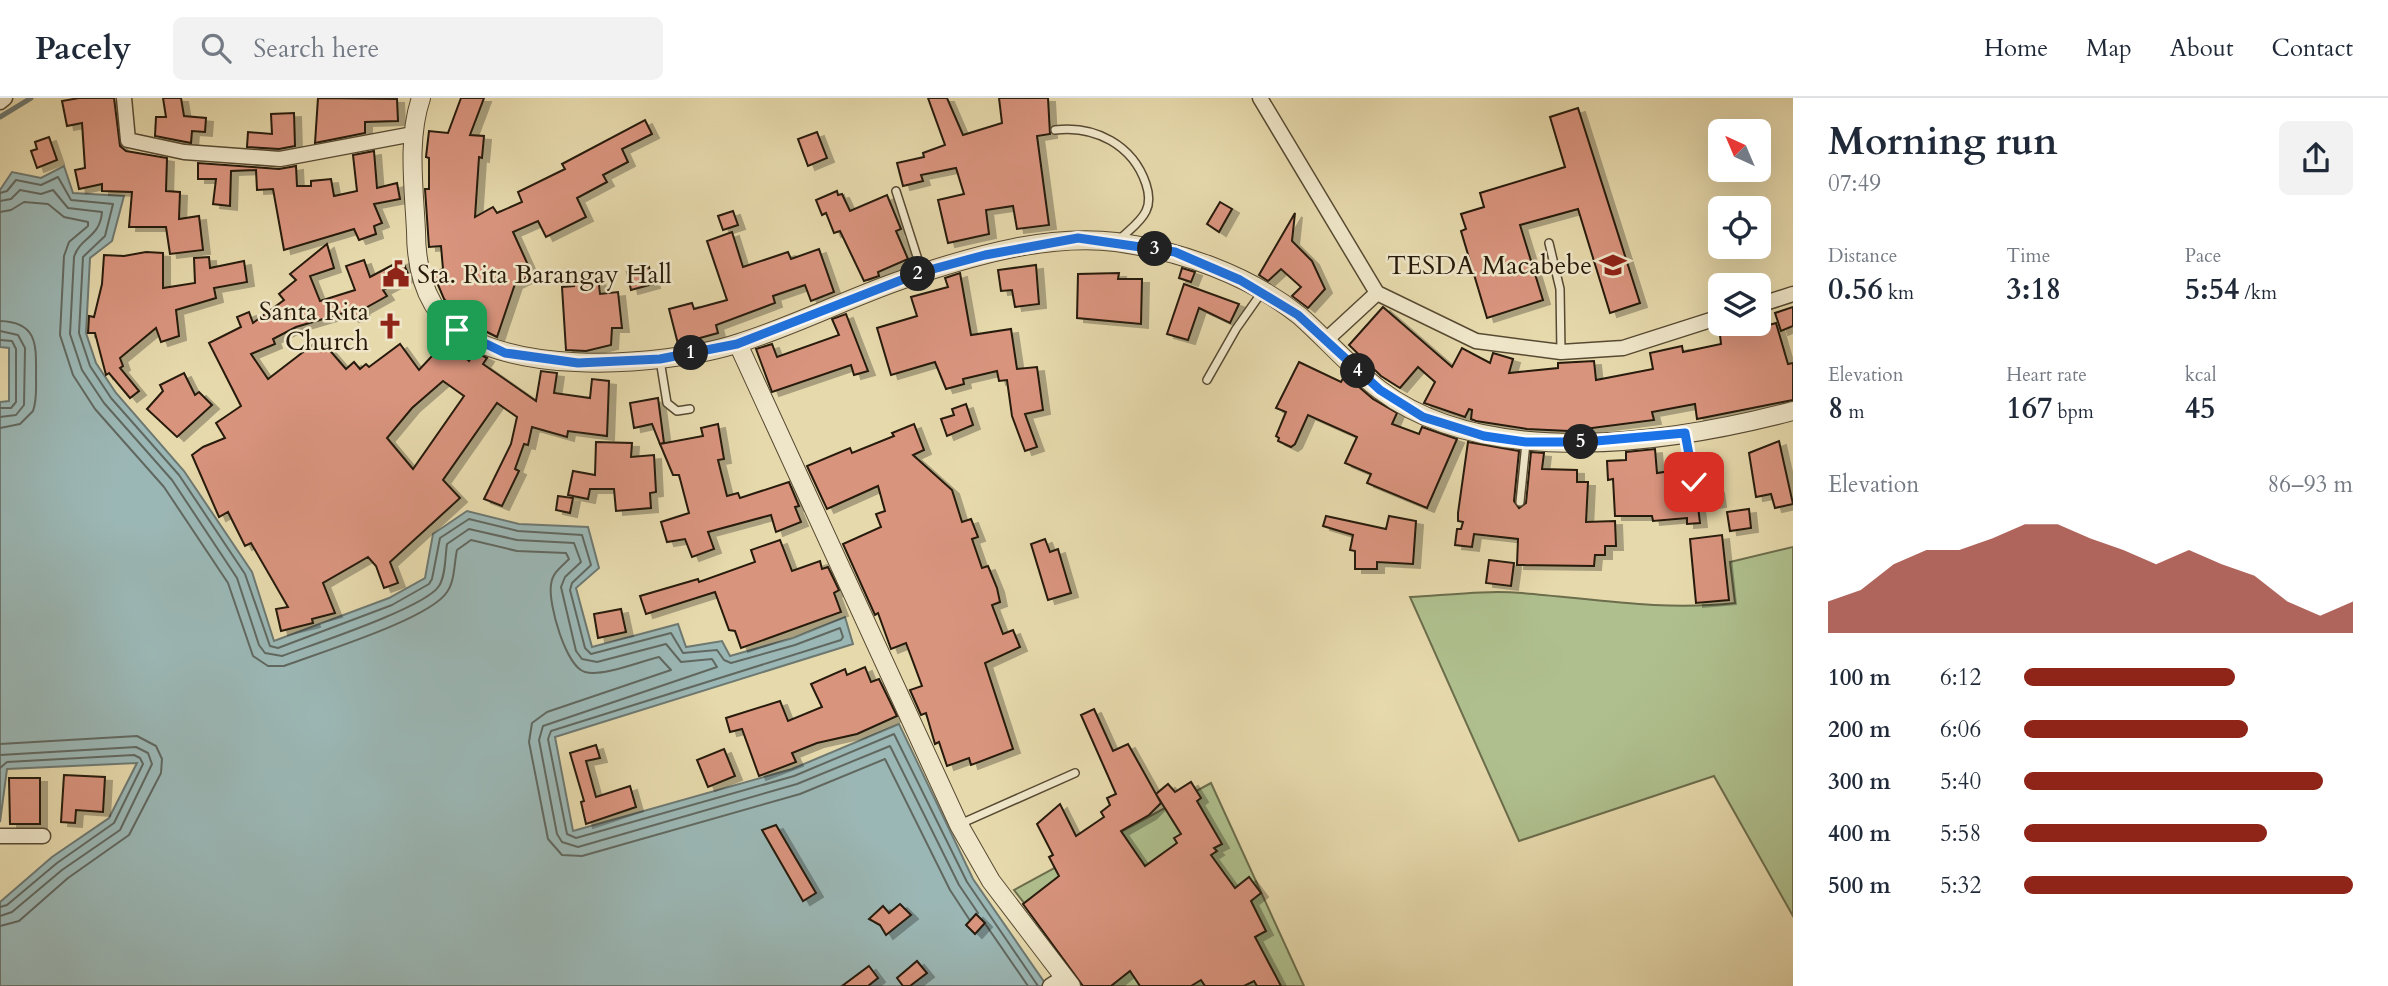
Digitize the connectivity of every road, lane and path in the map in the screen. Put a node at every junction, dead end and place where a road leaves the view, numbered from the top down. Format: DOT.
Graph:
graph roads {
  1 [pos="5,98"];
  2 [pos="124,98"];
  3 [pos="421,98"];
  4 [pos="1260,98"];
  5 [pos="0,102"];
  6 [pos="1055,130"];
  7 [pos="413,134"];
  8 [pos="896,191"];
  9 [pos="1117,243"];
  10 [pos="1549,243"];
  11 [pos="922,272"];
  12 [pos="1263,292"];
  13 [pos="1377,293"];
  14 [pos="1793,294"];
  15 [pos="1771,301"];
  16 [pos="1708,321"];
  17 [pos="1325,341"];
  18 [pos="737,344"];
  19 [pos="1561,352"];
  20 [pos="660,359"];
  21 [pos="1207,380"];
  22 [pos="690,409"];
  23 [pos="1793,411"];
  24 [pos="1685,433"];
  25 [pos="1526,442"];
  26 [pos="1694,482"];
  27 [pos="1520,502"];
  28 [pos="1076,773"];
  29 [pos="959,825"];
  30 [pos="0,836"];
  31 [pos="43,836"];
  32 [pos="1062,983"];
  1 -- 5 [label="street"];
  2 -- 7 [label="street"];
  3 -- 7 [label="street"];
  4 -- 13 [label="street"];
  6 -- 9 [label="lane"];
  7 -- 20 [label="street"];
  8 -- 11 [label="lane"];
  9 -- 11 [label="street"];
  9 -- 12 [label="street"];
  10 -- 19 [label="lane"];
  11 -- 18 [label="street"];
  12 -- 17 [label="street"];
  12 -- 21 [label="lane"];
  13 -- 17 [label="street"];
  13 -- 19 [label="street"];
  14 -- 15 [label="street"];
  16 -- 19 [label="street"];
  17 -- 25 [label="street"];
  18 -- 20 [label="street"];
  18 -- 29 [label="street"];
  20 -- 22 [label="lane"];
  23 -- 24 [label="street"];
  24 -- 25 [label="street"];
  24 -- 26 [label="lane"];
  25 -- 27 [label="lane"];
  28 -- 29 [label="lane"];
  29 -- 32 [label="street"];
  30 -- 31 [label="street"];
}
